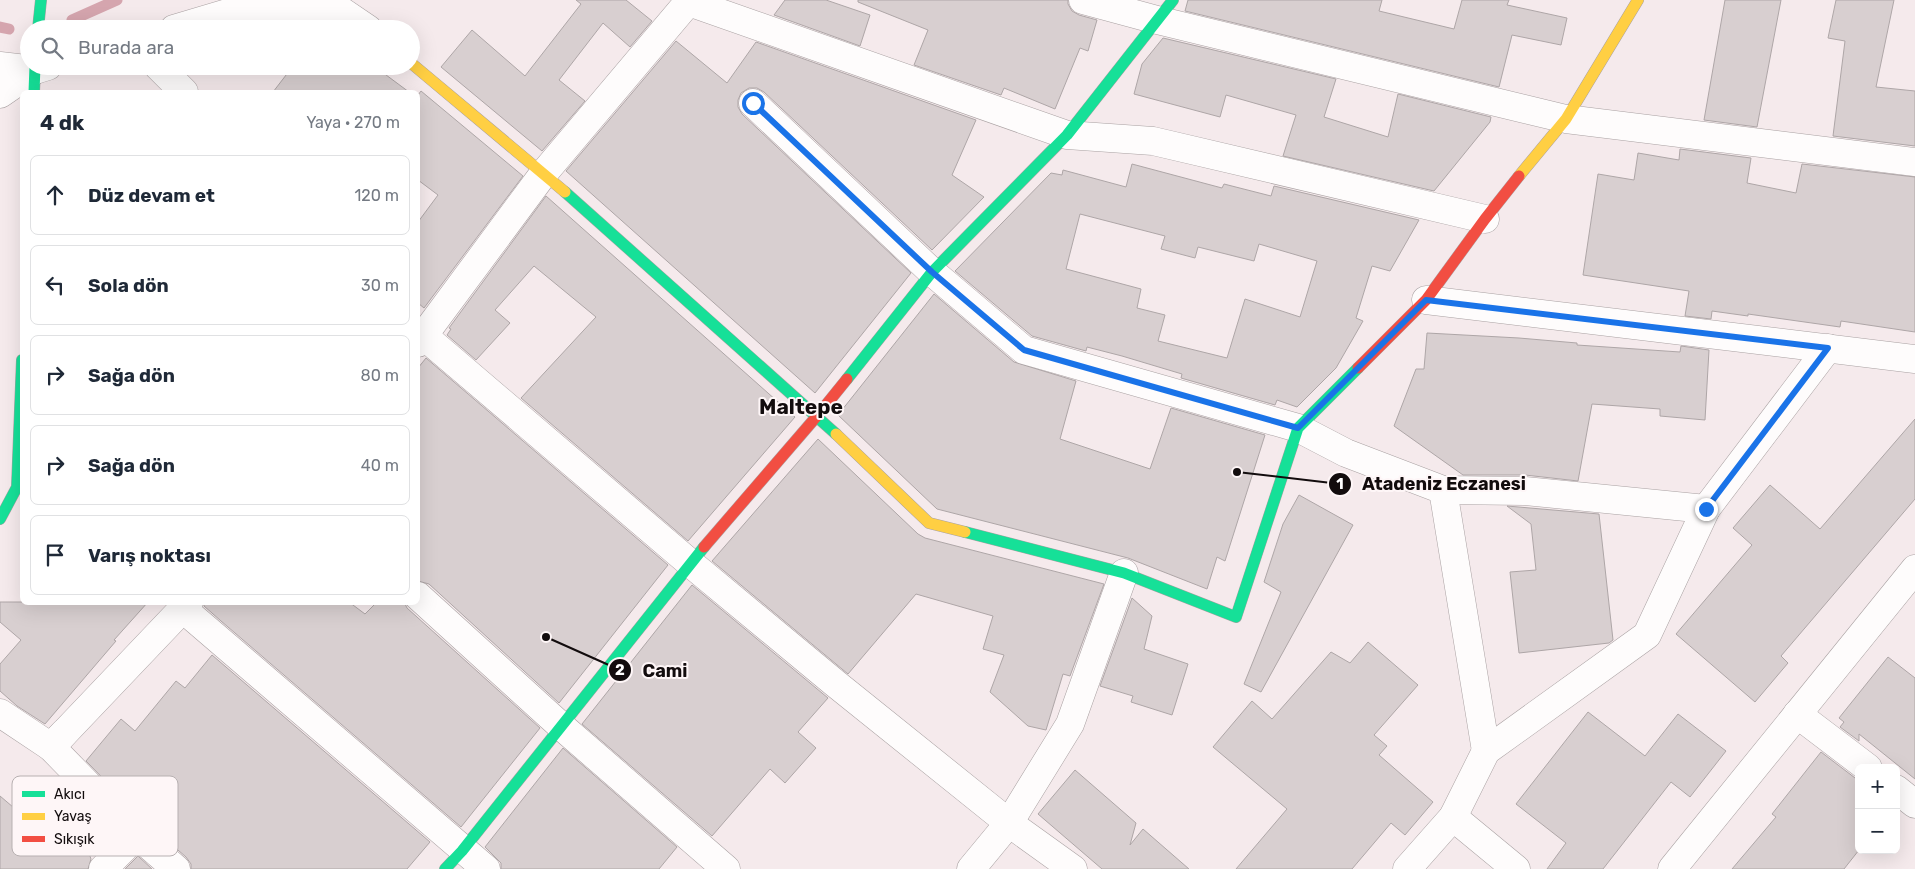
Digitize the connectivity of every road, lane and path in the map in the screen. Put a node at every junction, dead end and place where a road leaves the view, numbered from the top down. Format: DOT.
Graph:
graph roads {
  1 [pos="41,0"];
  2 [pos="1083,0"];
  3 [pos="1638,0"];
  4 [pos="690,1"];
  5 [pos="1165,10"];
  6 [pos="39,20"];
  7 [pos="204,20"];
  8 [pos="355,20"];
  9 [pos="0,66"];
  10 [pos="20,70"];
  11 [pos="420,70"];
  12 [pos="36,75"];
  13 [pos="167,75"];
  14 [pos="182,90"];
  15 [pos="0,94"];
  16 [pos="753,103"];
  17 [pos="1566,119"];
  18 [pos="1067,135"];
  19 [pos="1915,162"];
  20 [pos="544,173"];
  21 [pos="1485,219"];
  22 [pos="932,272"];
  23 [pos="1426,300"];
  24 [pos="420,336"];
  25 [pos="420,338"];
  26 [pos="1828,348"];
  27 [pos="1915,360"];
  28 [pos="20,411"];
  29 [pos="817,416"];
  30 [pos="1298,428"];
  31 [pos="1443,490"];
  32 [pos="1706,509"];
  33 [pos="0,519"];
  34 [pos="690,563"];
  35 [pos="1915,569"];
  36 [pos="1124,573"];
  37 [pos="420,598"];
  38 [pos="186,605"];
  39 [pos="0,713"];
  40 [pos="1797,714"];
  41 [pos="561,726"];
  42 [pos="51,747"];
  43 [pos="1486,751"];
  44 [pos="1863,764"];
  45 [pos="79,776"];
  46 [pos="1900,792"];
  47 [pos="1915,804"];
  48 [pos="1453,817"];
  49 [pos="1009,823"];
  50 [pos="116,856"];
  51 [pos="161,856"];
  52 [pos="454,860"];
  53 [pos="103,869"];
  54 [pos="176,869"];
  55 [pos="486,869"];
  56 [pos="726,869"];
  57 [pos="971,869"];
  58 [pos="1073,869"];
  59 [pos="1407,869"];
  60 [pos="1516,869"];
  61 [pos="1672,869"];
  1 -- 6 [label="street"];
  2 -- 5 [label="street"];
  3 -- 17 [label="street"];
  4 -- 18 [label="street"];
  4 -- 20 [label="street"];
  5 -- 17 [label="street"];
  5 -- 18 [label="street"];
  7 -- 8 [label="street"];
  9 -- 10 [label="street"];
  11 -- 20 [label="street"];
  12 -- 15 [label="street"];
  13 -- 14 [label="street"];
  16 -- 22 [label="street"];
  17 -- 19 [label="street"];
  17 -- 21 [label="street"];
  18 -- 21 [label="street"];
  18 -- 22 [label="street"];
  20 -- 24 [label="street"];
  20 -- 29 [label="street"];
  21 -- 23 [label="street"];
  22 -- 29 [label="street"];
  22 -- 30 [label="street"];
  23 -- 26 [label="street"];
  23 -- 30 [label="street"];
  25 -- 34 [label="street"];
  26 -- 27 [label="street"];
  26 -- 32 [label="street"];
  28 -- 33 [label="street"];
  29 -- 34 [label="street"];
  29 -- 36 [label="street"];
  30 -- 31 [label="street"];
  30 -- 36 [label="street"];
  31 -- 32 [label="street"];
  31 -- 43 [label="street"];
  32 -- 43 [label="street"];
  34 -- 41 [label="street"];
  34 -- 49 [label="street"];
  35 -- 40 [label="street"];
  36 -- 49 [label="street"];
  37 -- 41 [label="street"];
  38 -- 42 [label="street"];
  38 -- 52 [label="street"];
  39 -- 42 [label="street"];
  40 -- 44 [label="street"];
  40 -- 61 [label="street"];
  41 -- 52 [label="street"];
  41 -- 56 [label="street"];
  42 -- 45 [label="street"];
  43 -- 48 [label="street"];
  46 -- 47 [label="street"];
  48 -- 59 [label="street"];
  48 -- 60 [label="street"];
  49 -- 57 [label="street"];
  49 -- 58 [label="street"];
  50 -- 53 [label="street"];
  51 -- 54 [label="street"];
  52 -- 55 [label="street"];
}
